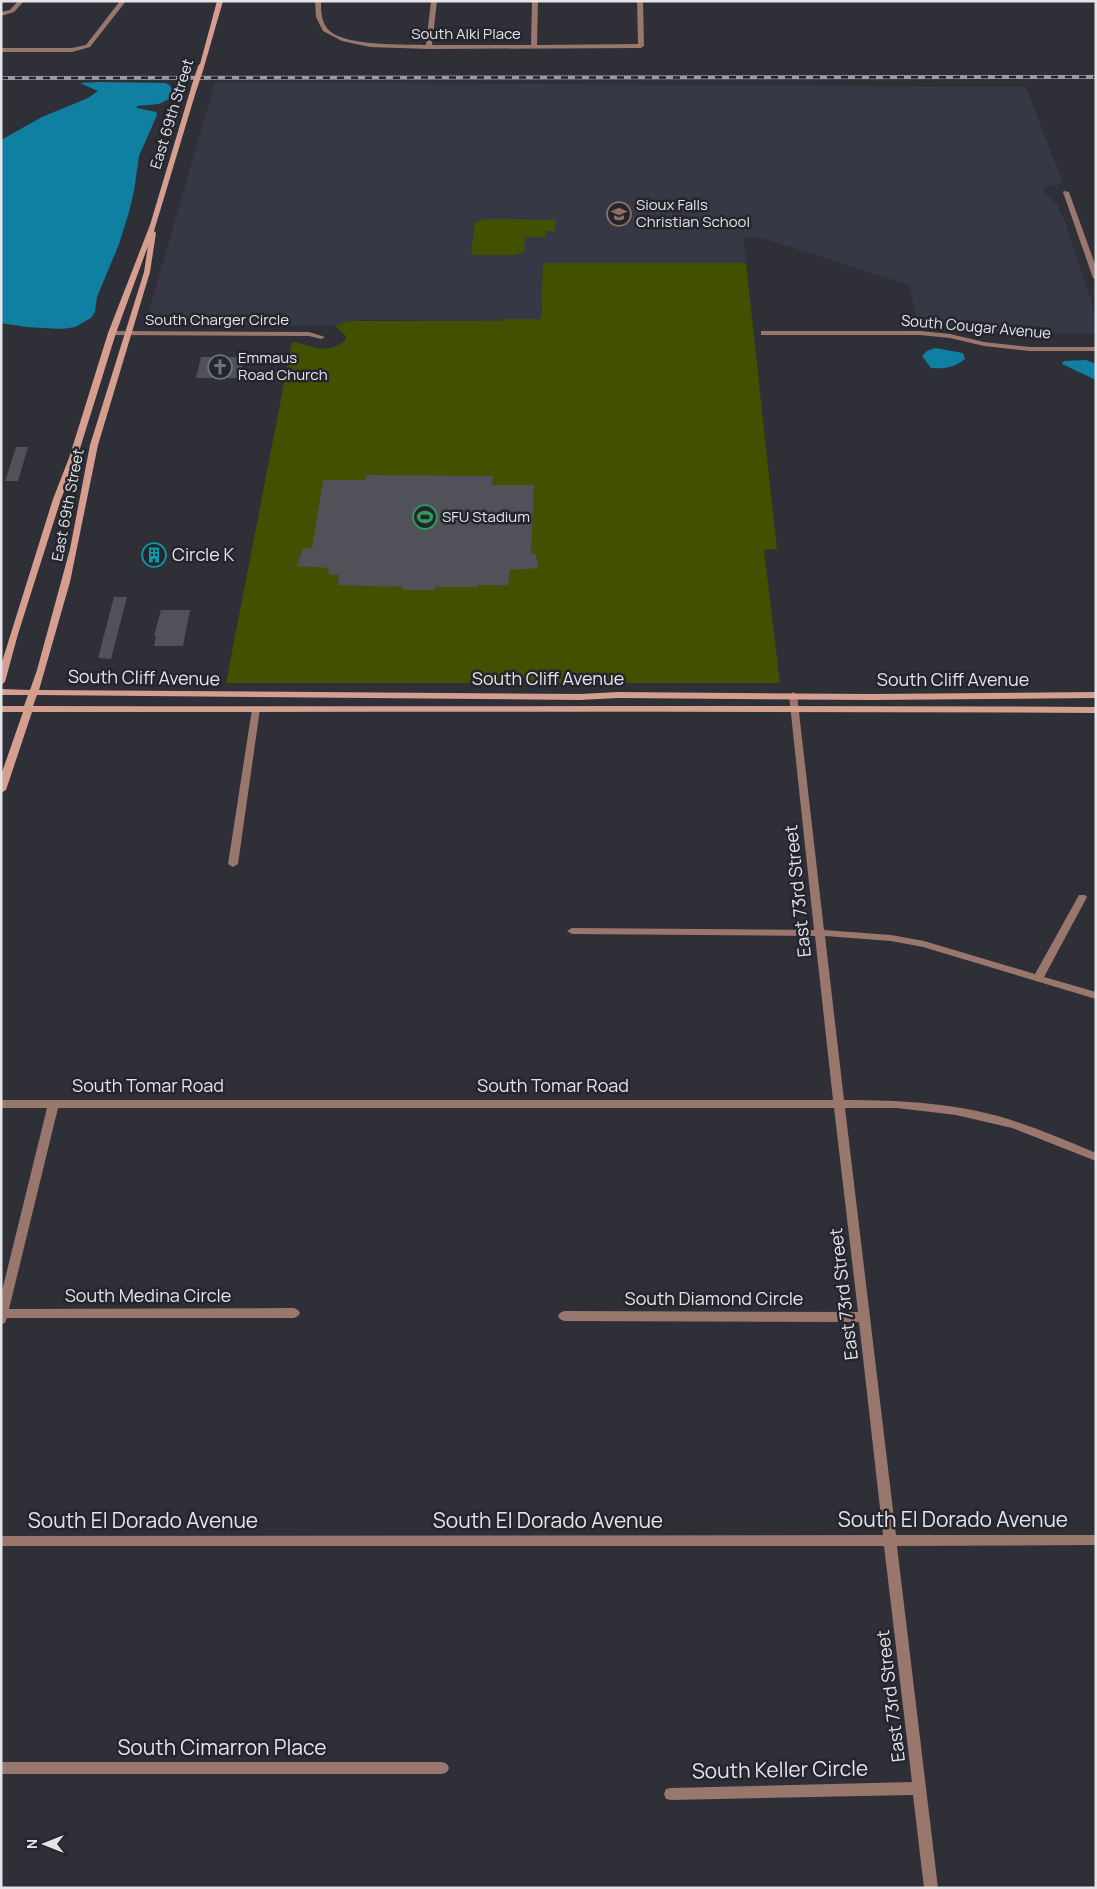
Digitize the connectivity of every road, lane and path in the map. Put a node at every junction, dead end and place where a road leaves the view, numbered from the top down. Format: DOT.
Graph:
graph roads {
  1 [pos="21,1"];
  2 [pos="123,1"];
  3 [pos="221,1"];
  4 [pos="318,1"];
  5 [pos="434,1"];
  6 [pos="535,1"];
  7 [pos="640,1"];
  8 [pos="1,14"];
  9 [pos="429,47"];
  10 [pos="534,47"];
  11 [pos="1,50"];
  12 [pos="1066,192"];
  13 [pos="153,224"];
  14 [pos="1096,278"];
  15 [pos="112,333"];
  16 [pos="128,333"];
  17 [pos="764,333"];
  18 [pos="321,337"];
  19 [pos="1096,348"];
  20 [pos="1,682"];
  21 [pos="1,692"];
  22 [pos="33,692"];
  23 [pos="793,695"];
  24 [pos="1096,695"];
  25 [pos="795,708"];
  26 [pos="1,709"];
  27 [pos="27,709"];
  28 [pos="256,709"];
  29 [pos="1096,710"];
  30 [pos="1,790"];
  31 [pos="233,864"];
  32 [pos="1082,897"];
  33 [pos="572,931"];
  34 [pos="820,933"];
  35 [pos="1038,978"];
  36 [pos="1096,996"];
  37 [pos="54,1103"];
  38 [pos="1,1104"];
  39 [pos="839,1104"];
  40 [pos="1096,1157"];
  41 [pos="294,1313"];
  42 [pos="564,1316"];
  43 [pos="2,1317"];
  44 [pos="864,1317"];
  45 [pos="1096,1540"];
  46 [pos="1,1541"];
  47 [pos="890,1541"];
  48 [pos="1,1768"];
  49 [pos="442,1768"];
  50 [pos="920,1788"];
  51 [pos="671,1794"];
  52 [pos="932,1888"];
  1 -- 8 [label="street"];
  2 -- 11 [label="street"];
  3 -- 13 [label="main road, East 69th Street, bridge"];
  4 -- 9 [label="street, South Alki Place"];
  5 -- 9 [label="street"];
  6 -- 10 [label="street"];
  7 -- 10 [label="street, South Alki Place"];
  9 -- 10 [label="street, South Alki Place"];
  12 -- 14 [label="street"];
  13 -- 15 [label="main road, East 69th Street"];
  13 -- 16 [label="main road, East 69th Street"];
  15 -- 16 [label="street, South Charger Circle"];
  15 -- 20 [label="main road, East 69th Street"];
  16 -- 18 [label="street, South Charger Circle"];
  16 -- 22 [label="main road, East 69th Street"];
  17 -- 19 [label="street, South Cougar Avenue"];
  21 -- 22 [label="main road, South Cliff Avenue"];
  22 -- 23 [label="main road, South Cliff Avenue"];
  22 -- 27 [label="main road, East 69th Street"];
  23 -- 24 [label="main road, South Cliff Avenue"];
  23 -- 25 [label="street, East 73rd Street"];
  25 -- 28 [label="main road, South Cliff Avenue"];
  25 -- 29 [label="main road, South Cliff Avenue"];
  25 -- 34 [label="street, East 73rd Street"];
  26 -- 27 [label="main road, South Cliff Avenue"];
  27 -- 28 [label="main road, South Cliff Avenue"];
  27 -- 30 [label="main road, East 69th Street"];
  28 -- 31 [label="street"];
  32 -- 35 [label="street"];
  33 -- 34 [label="street"];
  34 -- 35 [label="street"];
  34 -- 39 [label="street, East 73rd Street"];
  35 -- 36 [label="street"];
  37 -- 38 [label="street, South Tomar Road"];
  37 -- 39 [label="street, South Tomar Road"];
  37 -- 43 [label="street"];
  39 -- 40 [label="street, South Tomar Road"];
  39 -- 44 [label="street, East 73rd Street"];
  41 -- 43 [label="street, South Medina Circle"];
  42 -- 44 [label="street, South Diamond Circle"];
  44 -- 47 [label="street, East 73rd Street"];
  45 -- 47 [label="street, South El Dorado Avenue"];
  46 -- 47 [label="street, South El Dorado Avenue"];
  47 -- 50 [label="street, East 73rd Street"];
  48 -- 49 [label="street, South Cimarron Place"];
  50 -- 51 [label="street, South Keller Circle"];
  50 -- 52 [label="street, East 73rd Street"];
}
